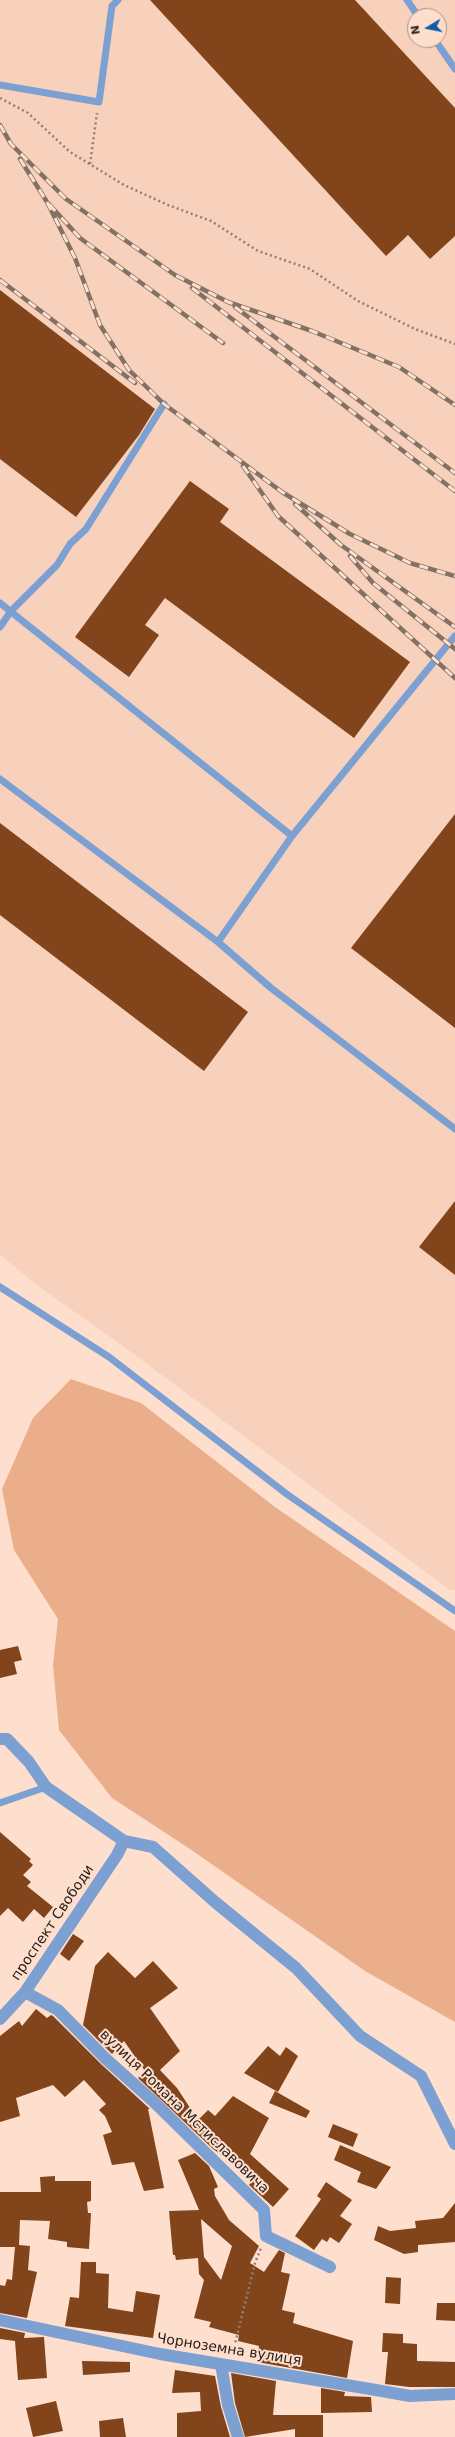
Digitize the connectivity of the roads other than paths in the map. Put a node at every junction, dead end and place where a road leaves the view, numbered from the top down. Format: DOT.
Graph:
graph roads {
  1 [pos="118,0"];
  2 [pos="441,48"];
  3 [pos="455,69"];
  4 [pos="0,85"];
  5 [pos="164,404"];
  6 [pos="0,603"];
  7 [pos="11,611"];
  8 [pos="0,627"];
  9 [pos="455,636"];
  10 [pos="0,778"];
  11 [pos="292,836"];
  12 [pos="218,942"];
  13 [pos="455,1129"];
  14 [pos="0,1287"];
  15 [pos="455,1611"];
  16 [pos="0,1738"];
  17 [pos="46,1787"];
  18 [pos="0,1804"];
  19 [pos="124,1841"];
  20 [pos="25,1992"];
  21 [pos="0,2019"];
  22 [pos="455,2144"];
  23 [pos="330,2267"];
  24 [pos="0,2320"];
  25 [pos="226,2365"];
  26 [pos="455,2394"];
  27 [pos="238,2437"];
  1 -- 4 [label="lane"];
  2 -- 3 [label="lane"];
  5 -- 7 [label="lane"];
  6 -- 7 [label="lane"];
  7 -- 8 [label="lane"];
  7 -- 11 [label="lane"];
  9 -- 11 [label="lane"];
  10 -- 12 [label="lane"];
  11 -- 12 [label="lane"];
  12 -- 13 [label="lane"];
  14 -- 15 [label="lane"];
  16 -- 17 [label="street"];
  17 -- 18 [label="lane"];
  17 -- 19 [label="street"];
  19 -- 20 [label="street, проспект Свободи"];
  19 -- 22 [label="street"];
  20 -- 21 [label="street, проспект Свободи"];
  20 -- 23 [label="street, вулиця Романа Мстиславовича"];
  24 -- 25 [label="street, Чорноземна вулиця"];
  25 -- 26 [label="street, Чорноземна вулиця"];
  25 -- 27 [label="street"];
}
